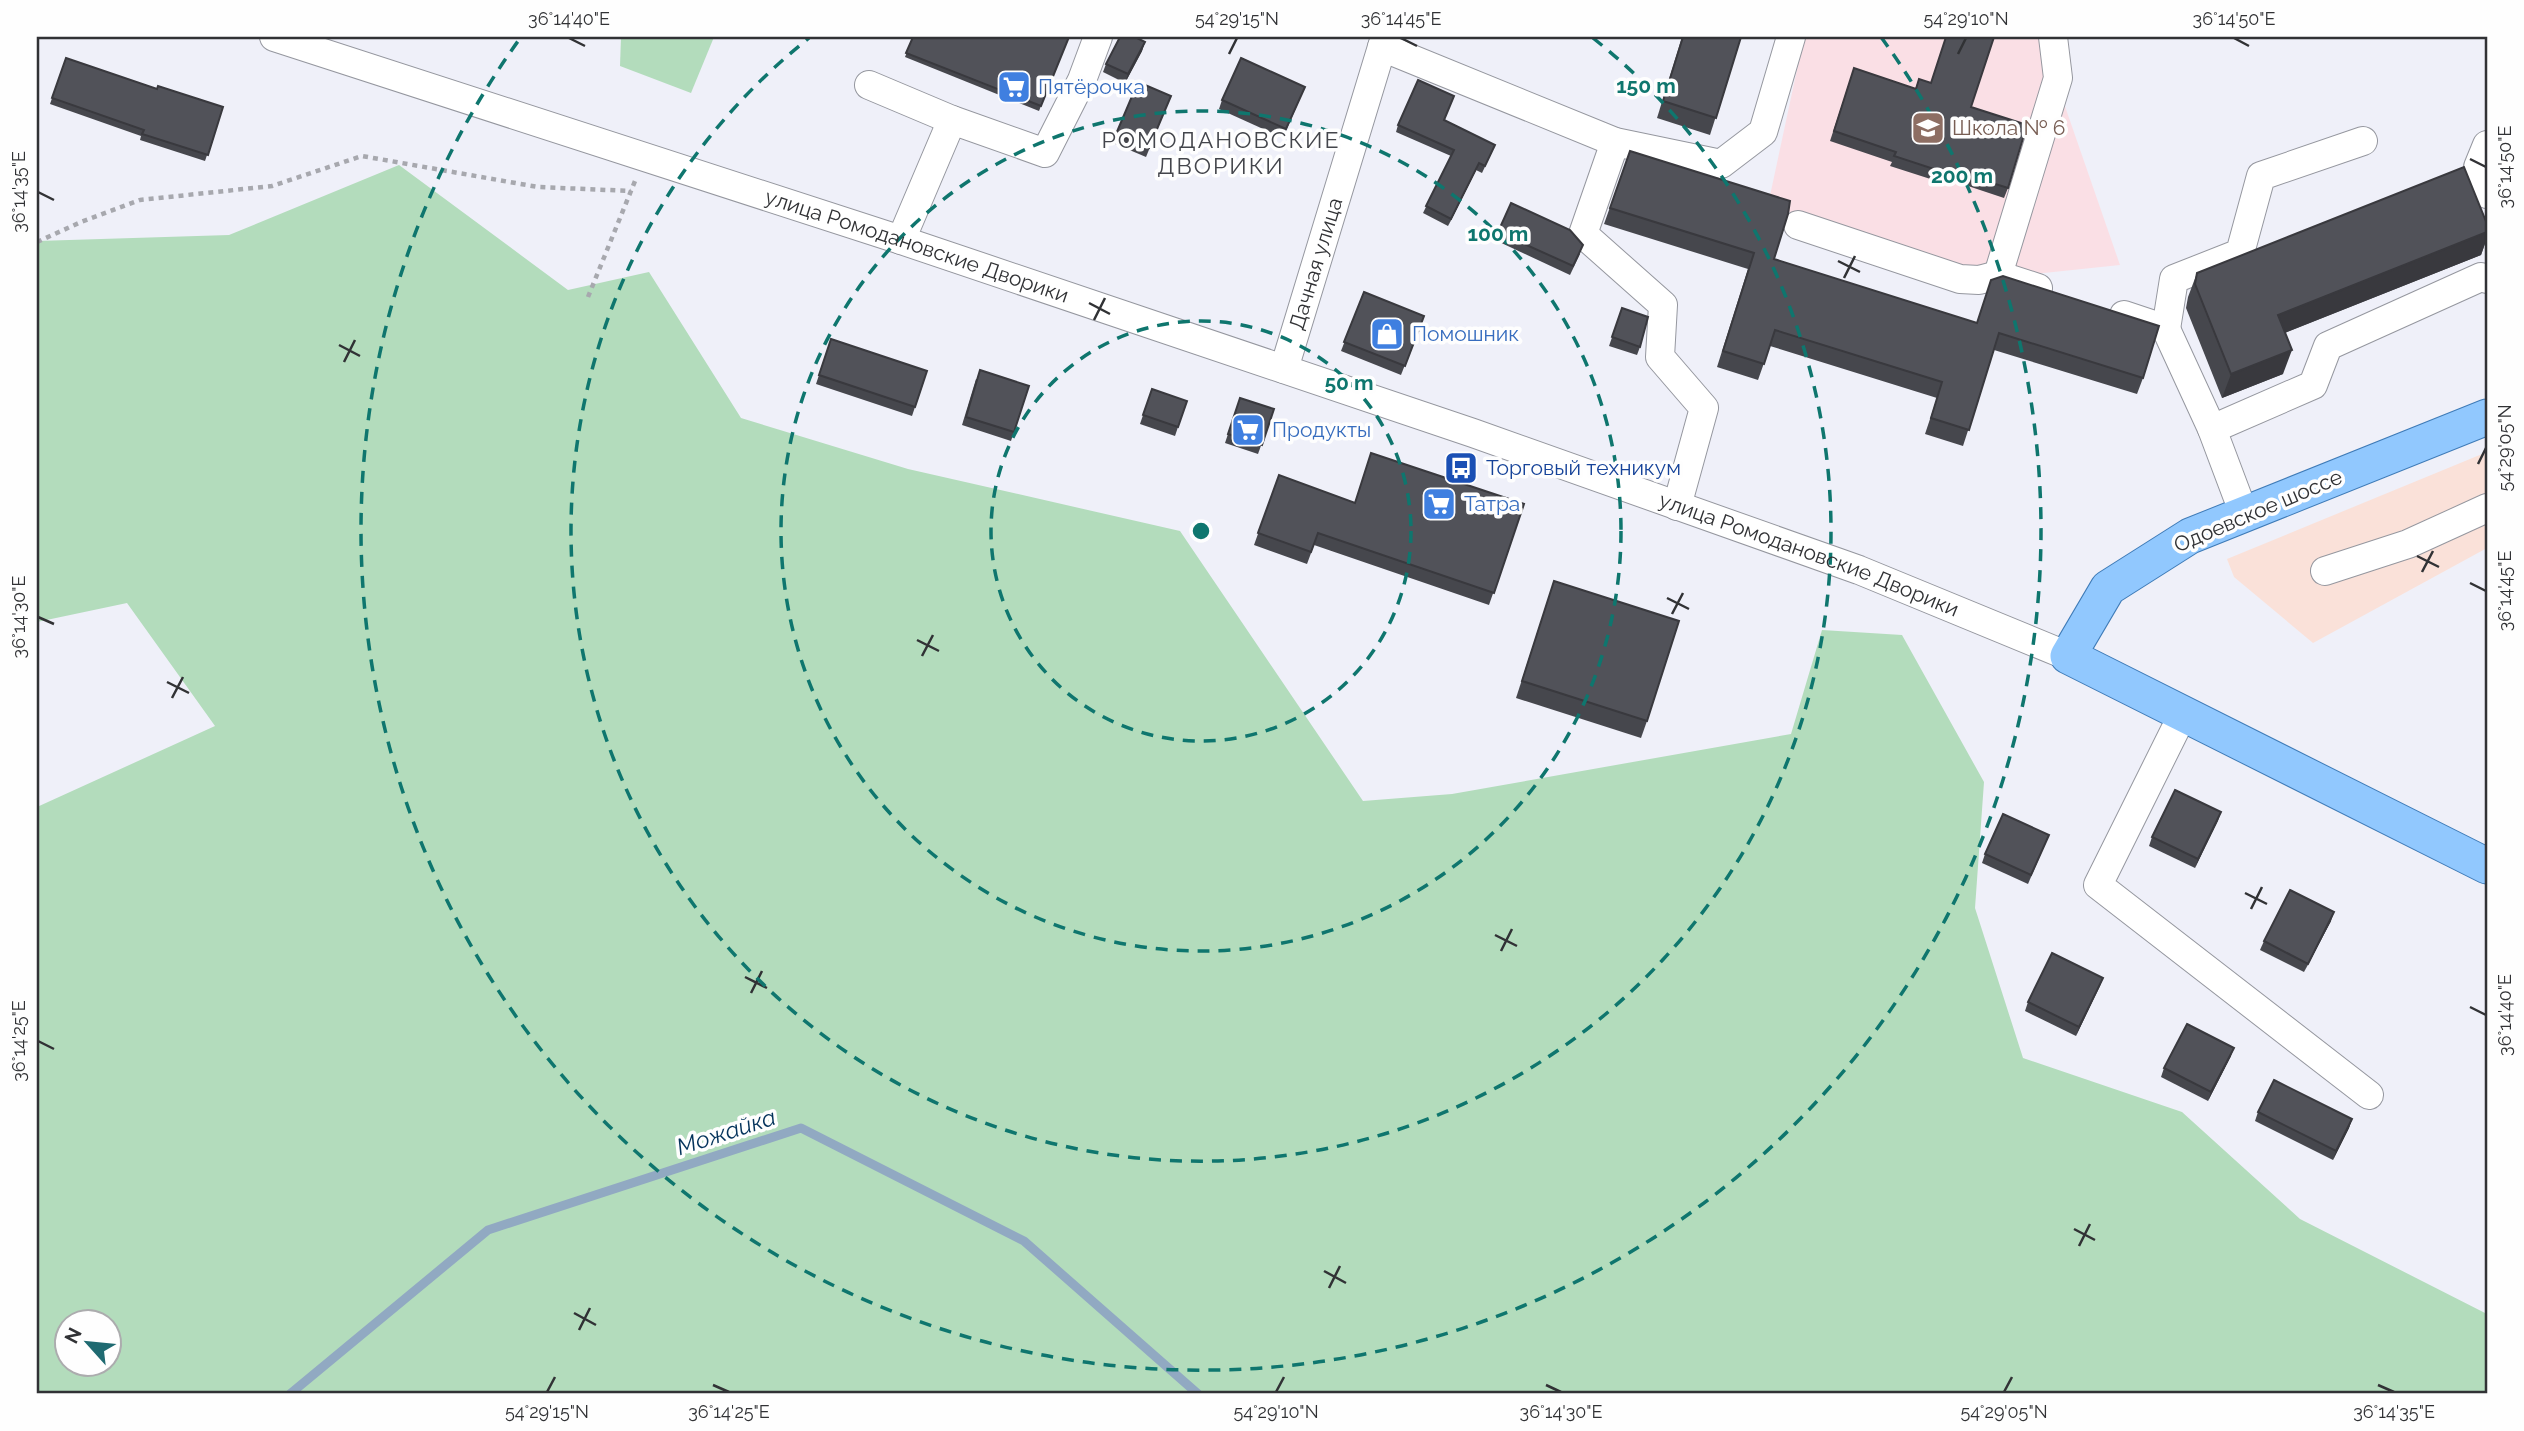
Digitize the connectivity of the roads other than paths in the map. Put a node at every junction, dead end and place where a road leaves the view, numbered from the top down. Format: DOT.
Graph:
graph roads {
  1 [pos="274,37"];
  2 [pos="1098,37"];
  3 [pos="1791,37"];
  4 [pos="2053,37"];
  5 [pos="1383,42"];
  6 [pos="869,85"];
  7 [pos="953,120"];
  8 [pos="2363,141"];
  9 [pos="1615,142"];
  10 [pos="2487,145"];
  11 [pos="2487,194"];
  12 [pos="1798,225"];
  13 [pos="901,240"];
  14 [pos="1998,275"];
  15 [pos="2487,279"];
  16 [pos="2063,296"];
  17 [pos="2101,308"];
  18 [pos="2166,329"];
  19 [pos="1284,369"];
  20 [pos="2487,417"];
  21 [pos="2212,429"];
  22 [pos="1677,506"];
  23 [pos="2487,508"];
  24 [pos="2244,514"];
  25 [pos="2325,571"];
  26 [pos="2068,656"];
  27 [pos="2183,714"];
  28 [pos="2487,866"];
  29 [pos="2369,1095"];
  1 -- 13 [label="street, улица Ромодановские Дворики"];
  2 -- 7 [label="street"];
  3 -- 9 [label="street"];
  4 -- 14 [label="street"];
  5 -- 9 [label="street"];
  5 -- 19 [label="street, Дачная улица"];
  6 -- 7 [label="street"];
  7 -- 13 [label="street"];
  8 -- 18 [label="street"];
  9 -- 22 [label="street"];
  10 -- 11 [label="street"];
  12 -- 14 [label="street"];
  13 -- 19 [label="street, улица Ромодановские Дворики"];
  14 -- 16 [label="street"];
  15 -- 21 [label="street"];
  17 -- 18 [label="street"];
  18 -- 21 [label="street"];
  19 -- 22 [label="street, улица Ромодановские Дворики"];
  20 -- 24 [label="main road, Одоевское шоссе"];
  21 -- 24 [label="street"];
  22 -- 26 [label="street, улица Ромодановские Дворики"];
  23 -- 25 [label="street"];
  24 -- 26 [label="main road, Одоевское шоссе"];
  26 -- 27 [label="main road"];
  27 -- 28 [label="main road"];
  27 -- 29 [label="street"];
}
